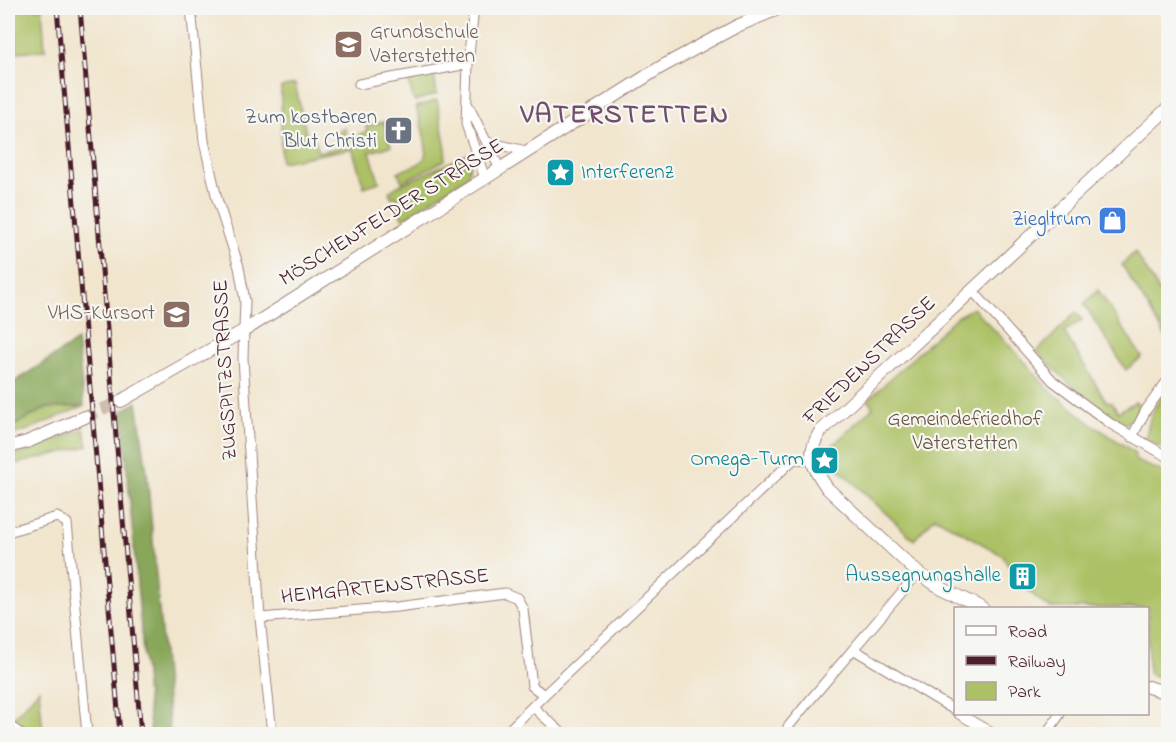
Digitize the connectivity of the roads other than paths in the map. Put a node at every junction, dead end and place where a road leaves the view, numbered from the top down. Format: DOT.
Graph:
graph roads {
  1 [pos="191,8"];
  2 [pos="474,8"];
  3 [pos="780,8"];
  4 [pos="468,64"];
  5 [pos="359,84"];
  6 [pos="467,103"];
  7 [pos="1168,108"];
  8 [pos="487,142"];
  9 [pos="526,151"];
  10 [pos="500,169"];
  11 [pos="485,178"];
  12 [pos="973,291"];
  13 [pos="245,330"];
  14 [pos="1168,380"];
  15 [pos="121,400"];
  16 [pos="85,417"];
  17 [pos="1132,437"];
  18 [pos="8,447"];
  19 [pos="1168,457"];
  20 [pos="812,460"];
  21 [pos="8,532"];
  22 [pos="918,573"];
  23 [pos="978,607"];
  24 [pos="260,618"];
  25 [pos="853,649"];
  26 [pos="1149,687"];
  27 [pos="1168,693"];
  28 [pos="544,694"];
  29 [pos="533,707"];
  30 [pos="954,710"];
  31 [pos="962,715"];
  32 [pos="1059,715"];
  33 [pos="8,725"];
  34 [pos="21,735"];
  35 [pos="87,735"];
  36 [pos="272,735"];
  37 [pos="505,735"];
  38 [pos="563,735"];
  39 [pos="786,735"];
  40 [pos="994,735"];
  41 [pos="1046,735"];
  1 -- 13 [label="street, ZUGSPITZSTRASSE"];
  2 -- 4 [label="street"];
  3 -- 9 [label="street, MÖSCHENFELDER STRASSE"];
  4 -- 5 [label="street"];
  4 -- 6 [label="street"];
  6 -- 8 [label="street"];
  6 -- 11 [label="street"];
  7 -- 12 [label="street, FRIEDENSTRASSE"];
  8 -- 9 [label="street"];
  8 -- 10 [label="street"];
  9 -- 10 [label="street, MÖSCHENFELDER STRASSE"];
  10 -- 11 [label="street, MÖSCHENFELDER STRASSE"];
  11 -- 13 [label="street, MÖSCHENFELDER STRASSE"];
  12 -- 17 [label="street"];
  12 -- 20 [label="street, FRIEDENSTRASSE"];
  13 -- 15 [label="street, MÖSCHENFELDER STRASSE"];
  13 -- 24 [label="street, ZUGSPITZSTRASSE"];
  14 -- 17 [label="street"];
  16 -- 18 [label="street"];
  17 -- 19 [label="street"];
  20 -- 22 [label="street"];
  20 -- 28 [label="street, FRIEDENSTRASSE"];
  21 -- 35 [label="street"];
  22 -- 23 [label="street"];
  22 -- 25 [label="street"];
  24 -- 28 [label="street, HEIMGARTENSTRASSE"];
  24 -- 36 [label="street, ZUGSPITZSTRASSE"];
  25 -- 30 [label="street"];
  25 -- 39 [label="street"];
  26 -- 27 [label="street"];
  28 -- 29 [label="street, FRIEDENSTRASSE"];
  29 -- 37 [label="street, FRIEDENSTRASSE"];
  29 -- 38 [label="street"];
  31 -- 40 [label="street"];
  32 -- 41 [label="street"];
  33 -- 34 [label="street"];
}
